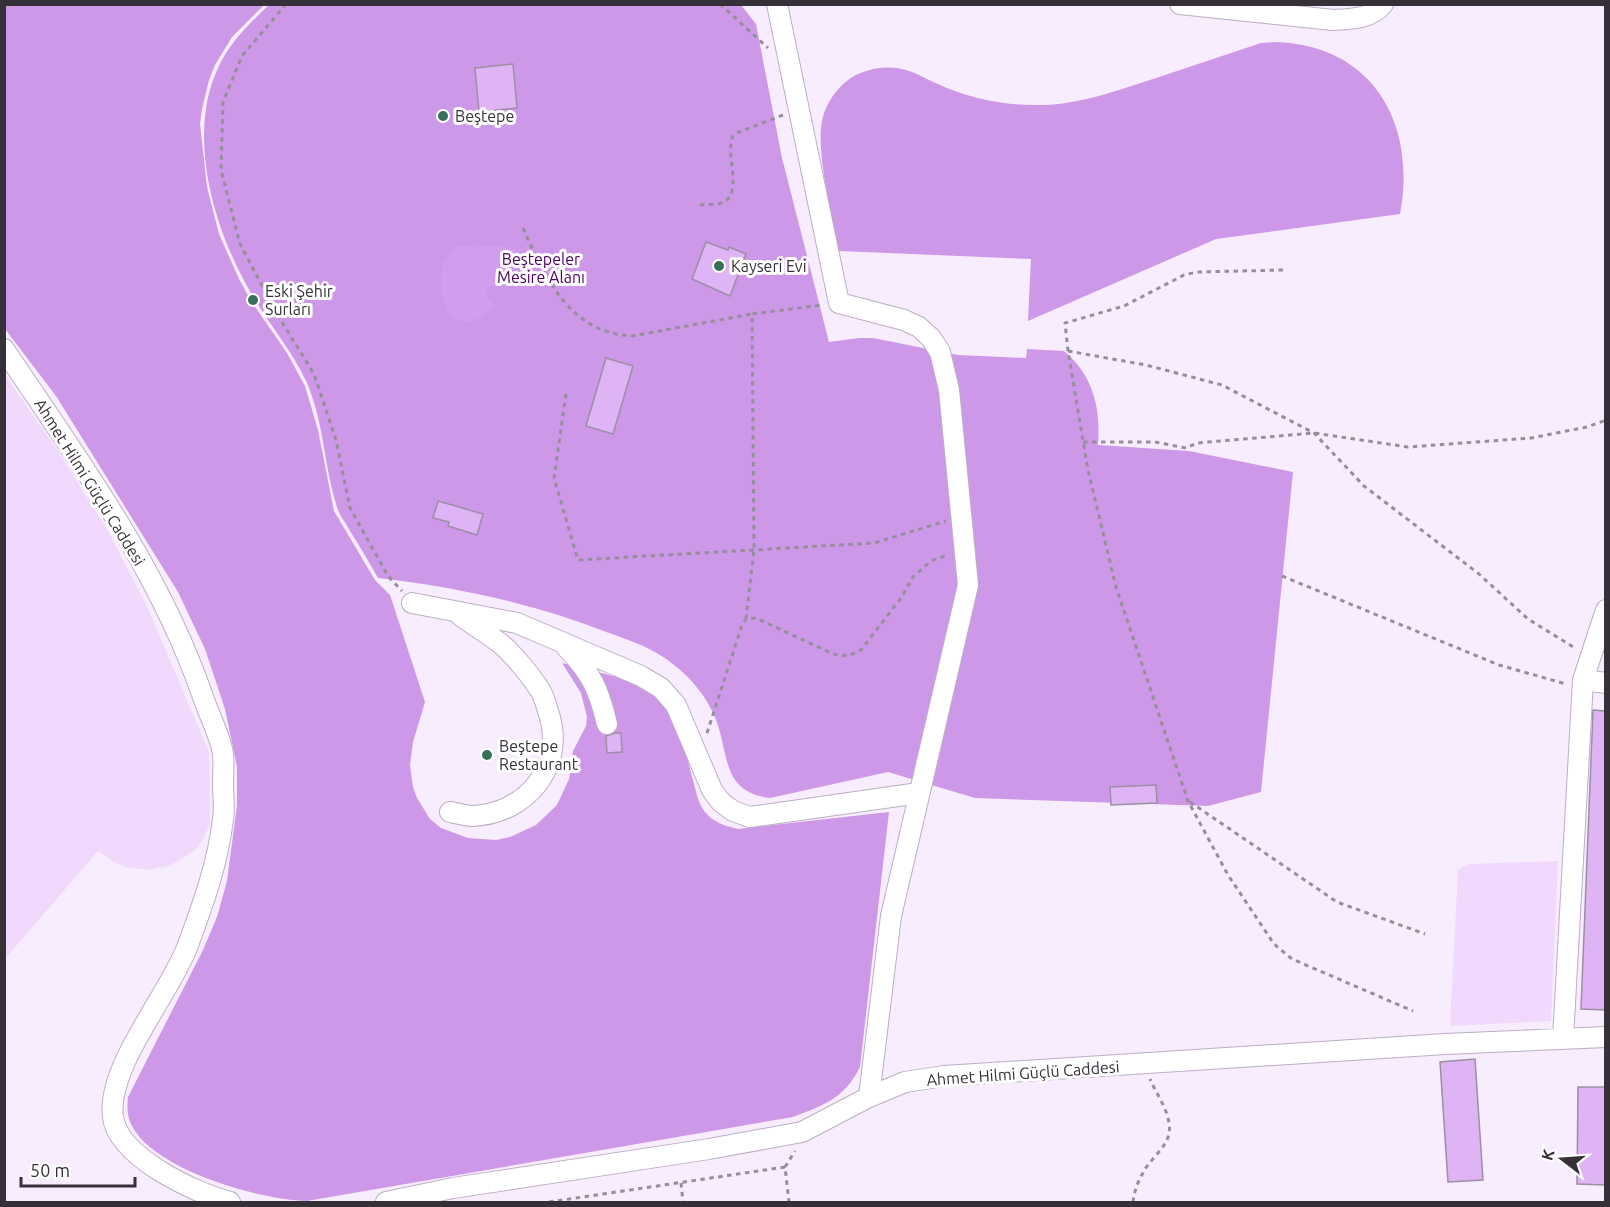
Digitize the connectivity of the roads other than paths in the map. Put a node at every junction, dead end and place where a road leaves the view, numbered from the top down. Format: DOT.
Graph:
graph roads {
  1 [pos="777,4"];
  2 [pos="1180,4"];
  3 [pos="1383,4"];
  4 [pos="4,349"];
  5 [pos="412,603"];
  6 [pos="1605,610"];
  7 [pos="455,611"];
  8 [pos="561,642"];
  9 [pos="1605,683"];
  10 [pos="1583,684"];
  11 [pos="607,724"];
  12 [pos="919,793"];
  13 [pos="450,812"];
  14 [pos="1605,1037"];
  15 [pos="1563,1039"];
  16 [pos="869,1097"];
  17 [pos="230,1203"];
  18 [pos="386,1203"];
  1 -- 12 [label="street"];
  2 -- 3 [label="street"];
  4 -- 17 [label="street, Ahmet Hilmi Güçlü Caddesi"];
  5 -- 7 [label="street"];
  6 -- 10 [label="street"];
  7 -- 8 [label="street"];
  7 -- 13 [label="street"];
  8 -- 11 [label="street"];
  8 -- 12 [label="street"];
  9 -- 10 [label="street"];
  10 -- 15 [label="street"];
  12 -- 16 [label="street"];
  14 -- 15 [label="street, Ahmet Hilmi Güçlü Caddesi"];
  15 -- 16 [label="street, Ahmet Hilmi Güçlü Caddesi"];
  16 -- 18 [label="street, Ahmet Hilmi Güçlü Caddesi"];
}
